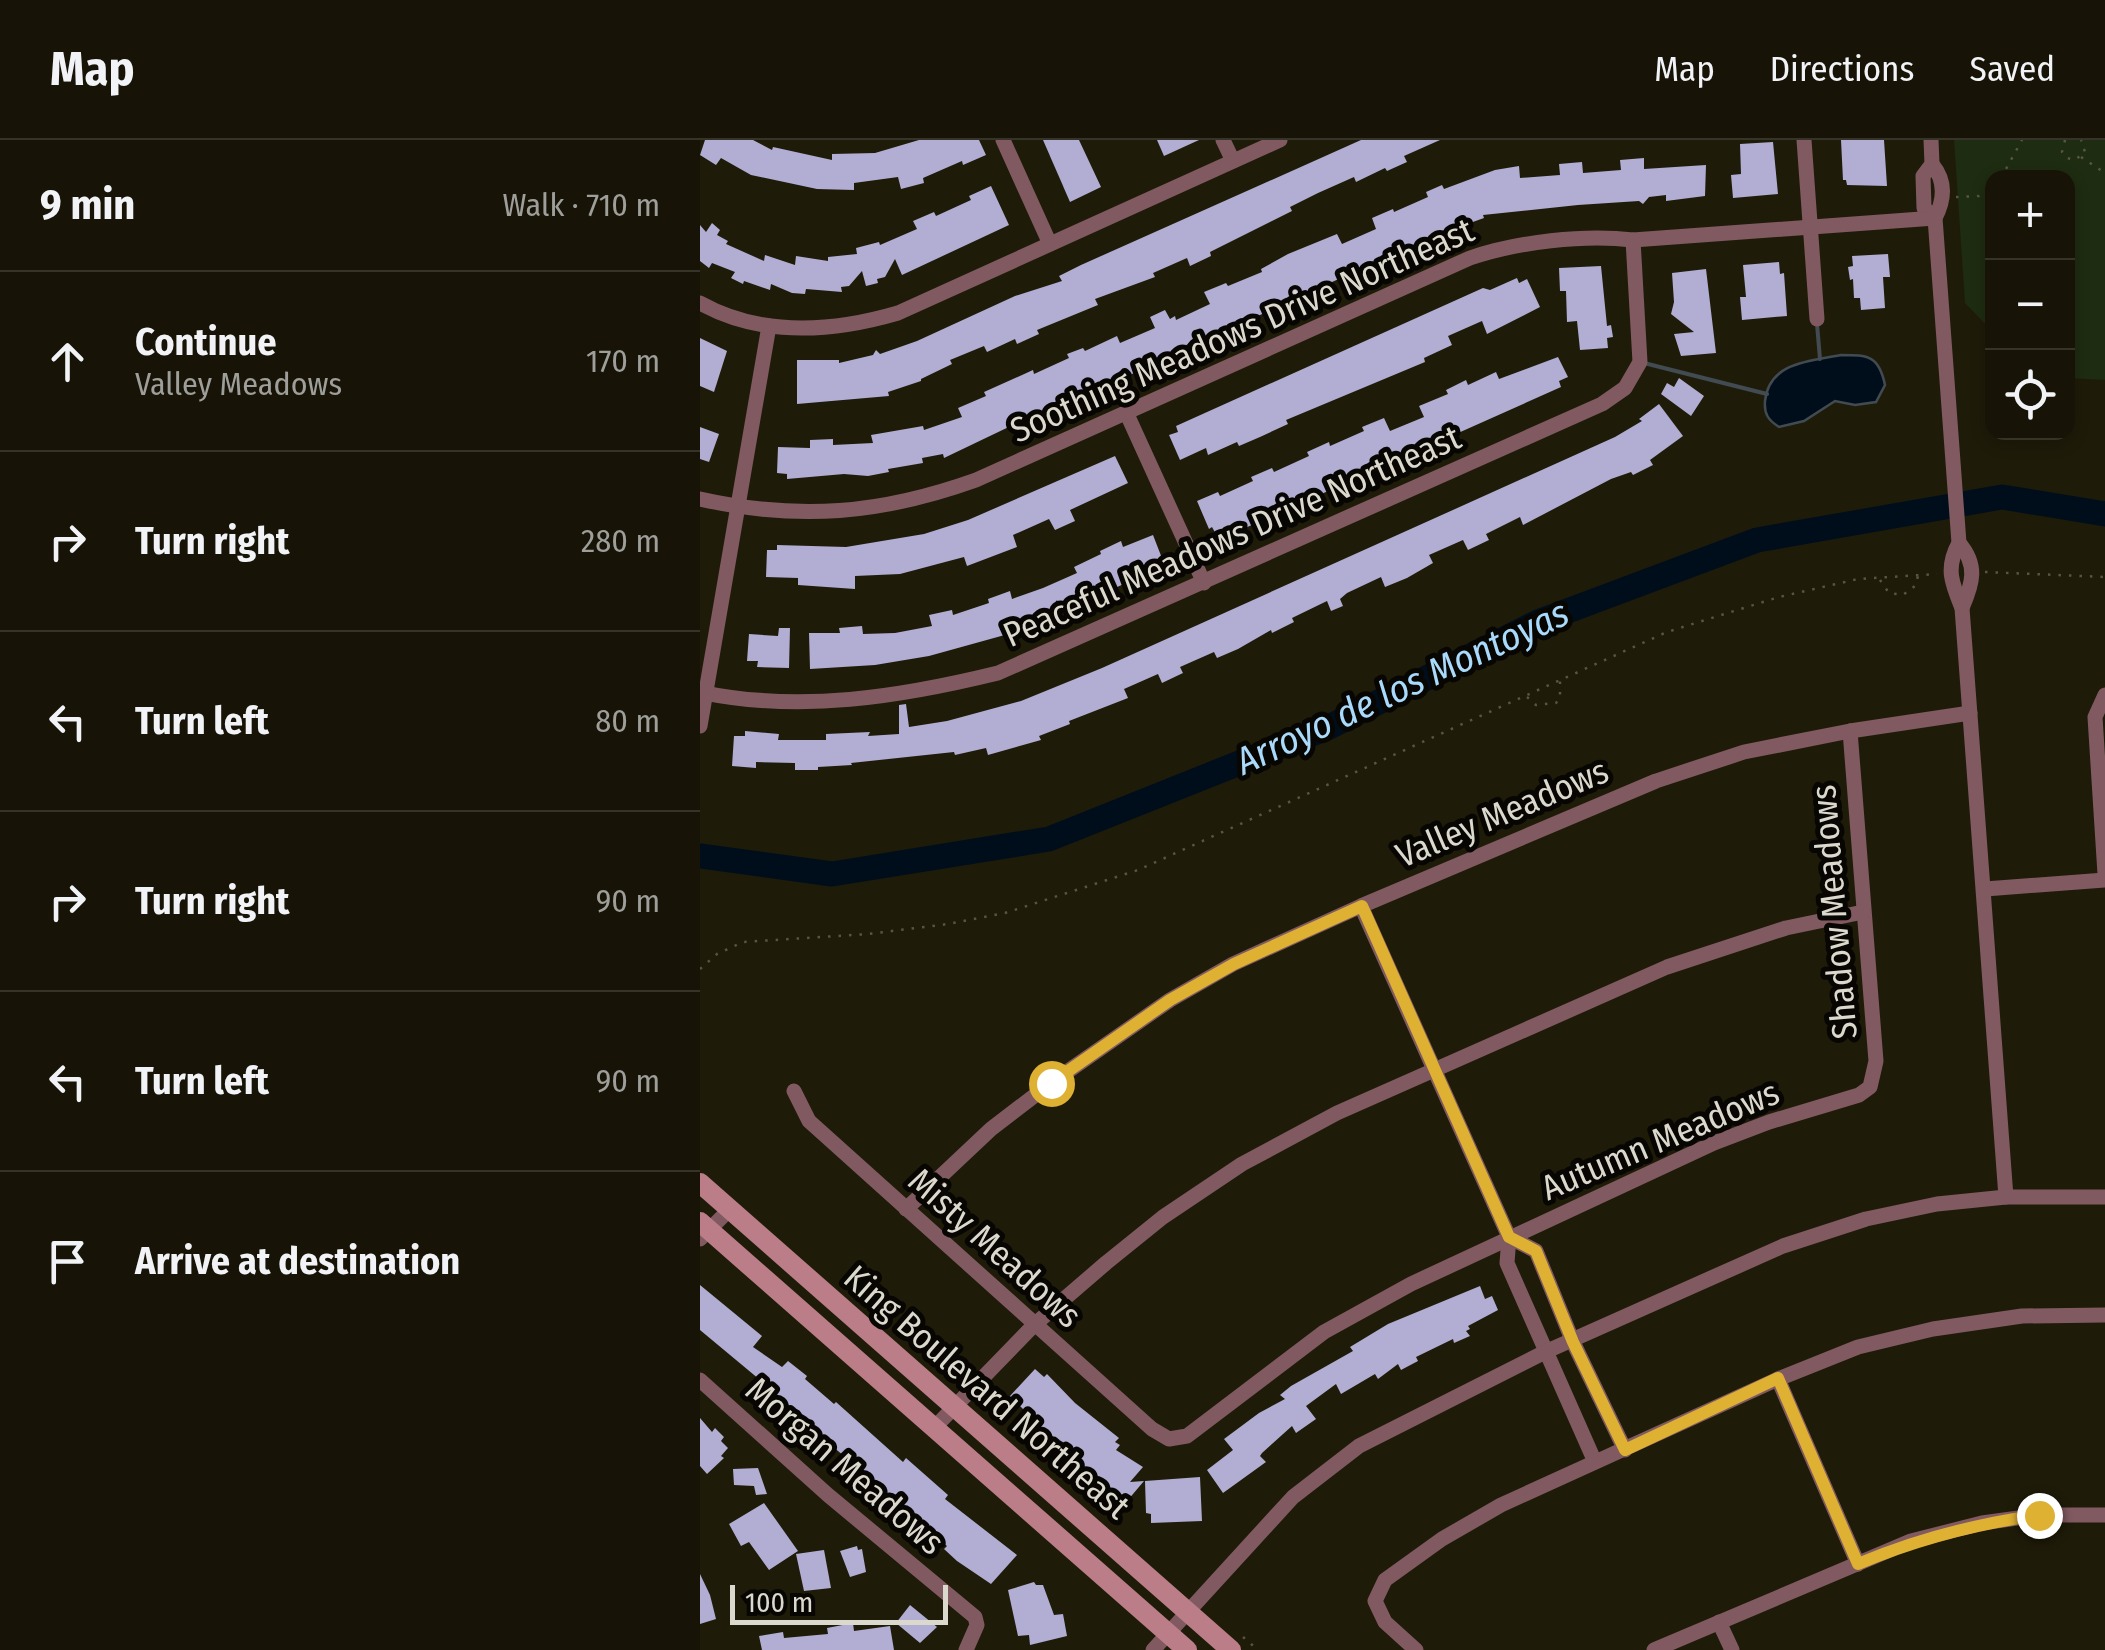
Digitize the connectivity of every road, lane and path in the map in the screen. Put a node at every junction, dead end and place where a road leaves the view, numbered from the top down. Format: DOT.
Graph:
graph roads {
  1 [pos="1003,140"];
  2 [pos="1223,140"];
  3 [pos="1280,140"];
  4 [pos="1804,140"];
  5 [pos="1931,140"];
  6 [pos="2022,140"];
  7 [pos="2081,140"];
  8 [pos="2063,141"];
  9 [pos="2081,157"];
  10 [pos="1233,162"];
  11 [pos="1932,164"];
  12 [pos="2005,170"];
  13 [pos="2105,173"];
  14 [pos="1985,193"];
  15 [pos="1942,198"];
  16 [pos="1935,218"];
  17 [pos="1810,227"];
  18 [pos="1633,240"];
  19 [pos="1050,244"];
  20 [pos="700,303"];
  21 [pos="1817,319"];
  22 [pos="770,326"];
  23 [pos="1126,412"];
  24 [pos="700,498"];
  25 [pos="737,507"];
  26 [pos="1958,538"];
  27 [pos="1971,572"];
  28 [pos="1952,573"];
  29 [pos="1918,574"];
  30 [pos="1879,577"];
  31 [pos="2105,577"];
  32 [pos="1204,583"];
  33 [pos="1962,608"];
  34 [pos="1559,680"];
  35 [pos="703,693"];
  36 [pos="1526,696"];
  37 [pos="2104,696"];
  38 [pos="1970,712"];
  39 [pos="700,726"];
  40 [pos="1850,730"];
  41 [pos="2105,877"];
  42 [pos="1985,889"];
  43 [pos="1362,906"];
  44 [pos="1863,912"];
  45 [pos="700,969"];
  46 [pos="1436,1070"];
  47 [pos="1870,1087"];
  48 [pos="794,1090"];
  49 [pos="700,1183"];
  50 [pos="2105,1197"];
  51 [pos="2006,1198"];
  52 [pos="730,1209"];
  53 [pos="906,1209"];
  54 [pos="703,1230"];
  55 [pos="1509,1237"];
  56 [pos="2105,1315"];
  57 [pos="1034,1325"];
  58 [pos="1573,1342"];
  59 [pos="1546,1352"];
  60 [pos="1778,1378"];
  61 [pos="700,1380"];
  62 [pos="956,1408"];
  63 [pos="934,1428"];
  64 [pos="1169,1438"];
  65 [pos="1625,1450"];
  66 [pos="1596,1462"];
  67 [pos="2105,1515"];
  68 [pos="1858,1564"];
  69 [pos="1188,1612"];
  70 [pos="1719,1622"];
  71 [pos="1168,1634"];
  72 [pos="968,1647"];
  73 [pos="1154,1650"];
  74 [pos="1187,1650"];
  75 [pos="1231,1650"];
  76 [pos="1416,1650"];
  77 [pos="1654,1650"];
  78 [pos="1732,1650"];
  1 -- 19 [label="street"];
  2 -- 10 [label="street"];
  3 -- 10 [label="street"];
  4 -- 17 [label="street"];
  5 -- 11 [label="street"];
  6 -- 12 [label="path"];
  7 -- 9 [label="path"];
  8 -- 9 [label="path"];
  9 -- 13 [label="path"];
  10 -- 19 [label="street"];
  11 -- 15 [label="street"];
  11 -- 16 [label="street"];
  14 -- 15 [label="path"];
  15 -- 16 [label="street"];
  16 -- 17 [label="street, Soothing Meadows Drive Northeast"];
  16 -- 26 [label="street"];
  17 -- 18 [label="street, Soothing Meadows Drive Northeast"];
  17 -- 21 [label="street"];
  18 -- 23 [label="street, Soothing Meadows Drive Northeast"];
  18 -- 32 [label="street, Peaceful Meadows Drive Northeast"];
  19 -- 22 [label="street"];
  20 -- 22 [label="street"];
  22 -- 25 [label="street"];
  23 -- 25 [label="street, Soothing Meadows Drive Northeast"];
  23 -- 32 [label="street"];
  24 -- 25 [label="street, Soothing Meadows Drive Northeast"];
  25 -- 35 [label="street"];
  26 -- 27 [label="street"];
  26 -- 28 [label="street"];
  27 -- 31 [label="path"];
  27 -- 33 [label="street"];
  28 -- 29 [label="path"];
  28 -- 33 [label="street"];
  29 -- 30 [label="path"];
  29 -- 30 [label="path"];
  30 -- 34 [label="path"];
  32 -- 35 [label="street, Peaceful Meadows Drive Northeast"];
  33 -- 38 [label="street"];
  34 -- 36 [label="path"];
  34 -- 36 [label="path"];
  35 -- 39 [label="street"];
  36 -- 45 [label="path"];
  37 -- 41 [label="street"];
  38 -- 40 [label="street, Valley Meadows"];
  38 -- 42 [label="street"];
  40 -- 43 [label="street, Valley Meadows"];
  40 -- 44 [label="street, Shadow Meadows"];
  41 -- 42 [label="street"];
  42 -- 51 [label="street"];
  43 -- 46 [label="street"];
  43 -- 53 [label="street, Valley Meadows"];
  44 -- 46 [label="street"];
  44 -- 47 [label="street, Shadow Meadows"];
  46 -- 55 [label="street"];
  46 -- 57 [label="street"];
  47 -- 55 [label="street, Autumn Meadows"];
  48 -- 53 [label="street, Misty Meadows"];
  49 -- 52 [label="street, King Boulevard Northeast"];
  50 -- 51 [label="street"];
  51 -- 58 [label="street"];
  52 -- 54 [label="street"];
  52 -- 62 [label="street, King Boulevard Northeast"];
  53 -- 57 [label="street, Misty Meadows"];
  54 -- 63 [label="street, King Boulevard Northeast"];
  55 -- 58 [label="street"];
  55 -- 59 [label="street"];
  55 -- 64 [label="street, Autumn Meadows"];
  56 -- 60 [label="street"];
  57 -- 62 [label="street"];
  57 -- 64 [label="street, Misty Meadows"];
  58 -- 59 [label="street"];
  58 -- 65 [label="street"];
  59 -- 66 [label="street"];
  59 -- 69 [label="street"];
  60 -- 65 [label="street"];
  60 -- 68 [label="street"];
  61 -- 72 [label="street, Morgan Meadows"];
  62 -- 63 [label="street"];
  62 -- 69 [label="street, King Boulevard Northeast"];
  63 -- 71 [label="street, King Boulevard Northeast"];
  65 -- 66 [label="street"];
  66 -- 76 [label="street"];
  67 -- 68 [label="street"];
  68 -- 70 [label="street"];
  69 -- 71 [label="street"];
  69 -- 75 [label="street, King Boulevard Northeast"];
  70 -- 77 [label="street"];
  70 -- 78 [label="street"];
  71 -- 73 [label="street"];
  71 -- 74 [label="street, King Boulevard Northeast"];
}
